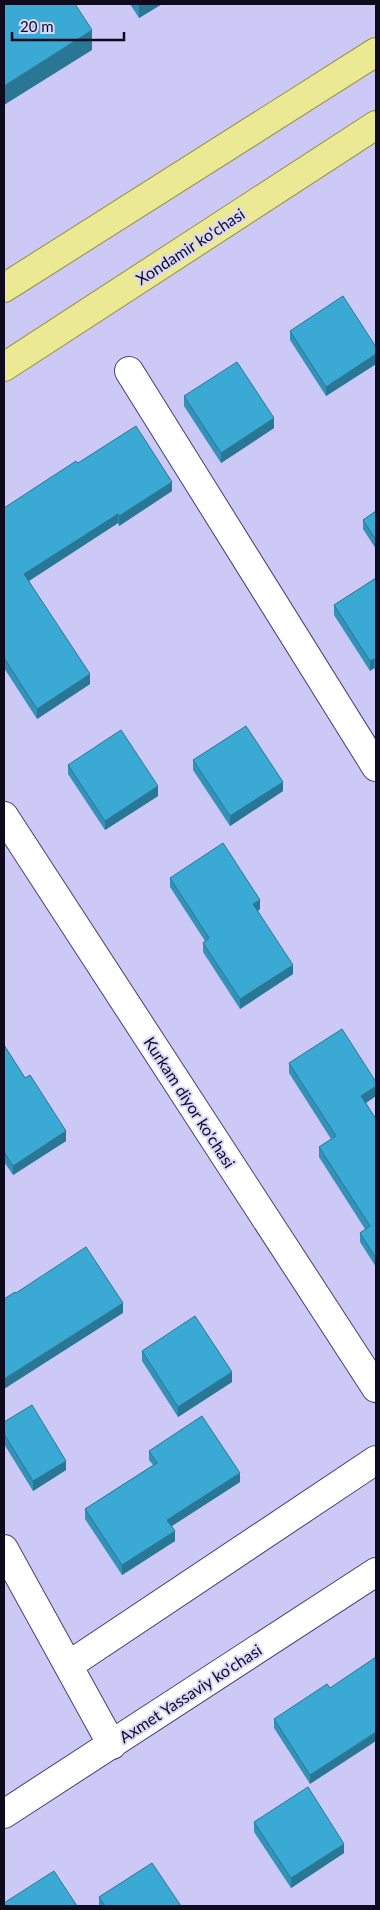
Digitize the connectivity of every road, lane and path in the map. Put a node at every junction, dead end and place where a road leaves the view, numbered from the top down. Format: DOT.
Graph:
graph roads {
  1 [pos="376,52"];
  2 [pos="376,125"];
  3 [pos="4,288"];
  4 [pos="4,367"];
  5 [pos="129,371"];
  6 [pos="376,767"];
  7 [pos="4,816"];
  8 [pos="376,1388"];
  9 [pos="376,1460"];
  10 [pos="4,1549"];
  11 [pos="376,1572"];
  12 [pos="69,1665"];
  13 [pos="112,1745"];
  14 [pos="4,1814"];
  1 -- 3 [label="main road"];
  2 -- 4 [label="main road, Xondamir ko'chasi"];
  5 -- 6 [label="street"];
  7 -- 8 [label="street, Kurkam diyor ko'chasi"];
  9 -- 12 [label="street"];
  10 -- 12 [label="street"];
  11 -- 13 [label="street, Axmet Yassaviy ko'chasi"];
  12 -- 13 [label="street"];
  13 -- 14 [label="street, Axmet Yassaviy ko'chasi"];
}
